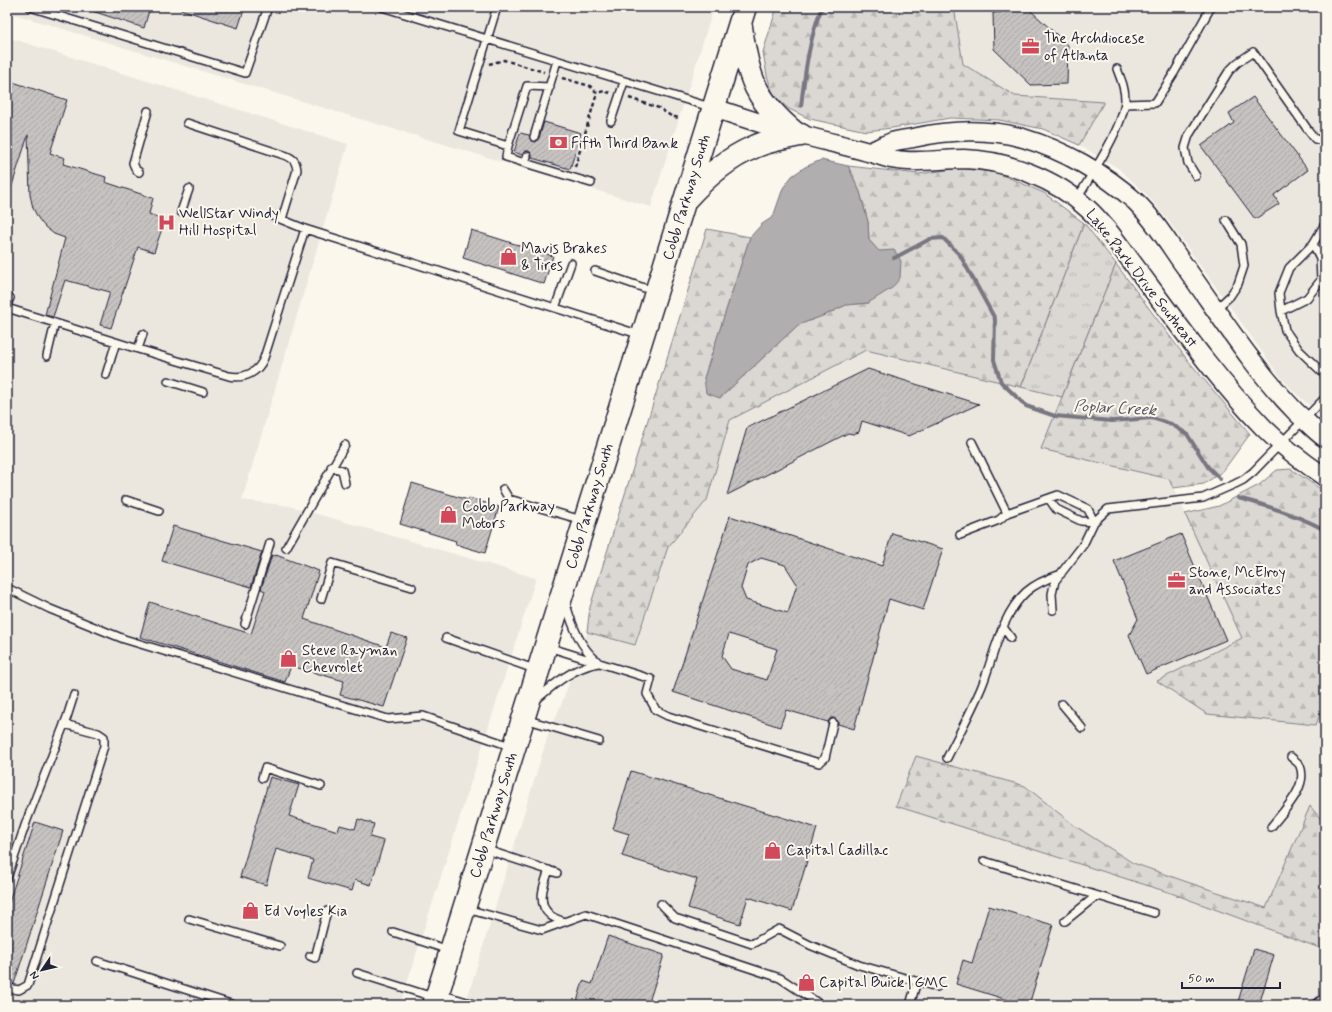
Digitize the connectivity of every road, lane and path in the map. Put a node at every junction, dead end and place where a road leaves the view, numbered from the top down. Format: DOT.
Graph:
graph roads {
  1 [pos="30,7"];
  2 [pos="268,7"];
  3 [pos="382,7"];
  4 [pos="497,7"];
  5 [pos="1211,7"];
  6 [pos="743,14"];
  7 [pos="487,39"];
  8 [pos="557,61"];
  9 [pos="479,67"];
  10 [pos="1117,69"];
  11 [pos="553,75"];
  12 [pos="624,82"];
  13 [pos="550,87"];
  14 [pos="597,93"];
  15 [pos="619,96"];
  16 [pos="1124,104"];
  17 [pos="714,108"];
  18 [pos="148,111"];
  19 [pos="679,118"];
  20 [pos="611,121"];
  21 [pos="187,123"];
  22 [pos="798,134"];
  23 [pos="534,137"];
  24 [pos="1325,141"];
  25 [pos="508,146"];
  26 [pos="870,152"];
  27 [pos="575,167"];
  28 [pos="1093,171"];
  29 [pos="140,172"];
  30 [pos="1196,176"];
  31 [pos="591,183"];
  32 [pos="189,189"];
  33 [pos="685,200"];
  34 [pos="1076,200"];
  35 [pos="181,212"];
  36 [pos="273,216"];
  37 [pos="282,220"];
  38 [pos="1226,220"];
  39 [pos="1325,224"];
  40 [pos="305,229"];
  41 [pos="1313,244"];
  42 [pos="571,263"];
  43 [pos="595,271"];
  44 [pos="656,292"];
  45 [pos="7,308"];
  46 [pos="555,308"];
  47 [pos="1216,309"];
  48 [pos="1281,311"];
  49 [pos="55,323"];
  50 [pos="143,334"];
  51 [pos="643,336"];
  52 [pos="116,342"];
  53 [pos="138,349"];
  54 [pos="47,356"];
  55 [pos="106,375"];
  56 [pos="1325,377"];
  57 [pos="168,381"];
  58 [pos="203,392"];
  59 [pos="1325,398"];
  60 [pos="1304,420"];
  61 [pos="1325,438"];
  62 [pos="972,442"];
  63 [pos="1281,443"];
  64 [pos="344,445"];
  65 [pos="331,467"];
  66 [pos="1325,477"];
  67 [pos="345,483"];
  68 [pos="503,489"];
  69 [pos="1049,498"];
  70 [pos="126,500"];
  71 [pos="159,511"];
  72 [pos="1007,513"];
  73 [pos="585,520"];
  74 [pos="1094,522"];
  75 [pos="960,536"];
  76 [pos="270,543"];
  77 [pos="286,548"];
  78 [pos="1061,574"];
  79 [pos="412,587"];
  80 [pos="7,588"];
  81 [pos="562,592"];
  82 [pos="320,599"];
  83 [pos="1053,610"];
  84 [pos="245,624"];
  85 [pos="1003,627"];
  86 [pos="446,638"];
  87 [pos="1012,638"];
  88 [pos="545,646"];
  89 [pos="598,662"];
  90 [pos="538,670"];
  91 [pos="74,695"];
  92 [pos="1062,704"];
  93 [pos="524,715"];
  94 [pos="833,723"];
  95 [pos="64,724"];
  96 [pos="1082,728"];
  97 [pos="599,741"];
  98 [pos="514,748"];
  99 [pos="1292,757"];
  100 [pos="947,758"];
  101 [pos="262,778"];
  102 [pos="322,786"];
  103 [pos="1271,827"];
  104 [pos="482,848"];
  105 [pos="984,861"];
  106 [pos="549,870"];
  107 [pos="557,873"];
  108 [pos="7,878"];
  109 [pos="1096,896"];
  110 [pos="661,904"];
  111 [pos="464,908"];
  112 [pos="327,911"];
  113 [pos="1154,914"];
  114 [pos="189,919"];
  115 [pos="1065,921"];
  116 [pos="564,922"];
  117 [pos="393,932"];
  118 [pos="280,946"];
  119 [pos="451,951"];
  120 [pos="310,956"];
  121 [pos="97,961"];
  122 [pos="357,973"];
  123 [pos="917,982"];
  124 [pos="937,987"];
  125 [pos="7,988"];
  126 [pos="1325,997"];
  127 [pos="436,999"];
  128 [pos="234,1005"];
  129 [pos="477,1005"];
  130 [pos="821,1005"];
  131 [pos="910,1005"];
  132 [pos="1315,1005"];
  1 -- 2 [label="lane"];
  3 -- 7 [label="lane"];
  4 -- 7 [label="lane"];
  5 -- 16 [label="lane"];
  6 -- 17 [label="main road, Cobb Parkway South"];
  6 -- 22 [label="main road"];
  7 -- 8 [label="lane"];
  7 -- 9 [label="lane"];
  8 -- 11 [label="lane"];
  8 -- 12 [label="lane"];
  9 -- 11 [label="path"];
  9 -- 25 [label="lane"];
  10 -- 16 [label="lane"];
  11 -- 13 [label="lane"];
  11 -- 14 [label="path"];
  12 -- 15 [label="lane"];
  12 -- 17 [label="lane"];
  13 -- 23 [label="lane"];
  13 -- 25 [label="lane"];
  14 -- 15 [label="path"];
  14 -- 27 [label="path"];
  15 -- 19 [label="path"];
  15 -- 20 [label="lane"];
  16 -- 28 [label="lane"];
  17 -- 22 [label="street, Lake Park Drive Southeast"];
  17 -- 33 [label="main road, Cobb Parkway South"];
  18 -- 29 [label="lane"];
  21 -- 37 [label="lane"];
  22 -- 26 [label="street, Lake Park Drive Southeast"];
  22 -- 33 [label="main road"];
  24 -- 30 [label="lane"];
  25 -- 31 [label="lane"];
  26 -- 28 [label="street"];
  26 -- 34 [label="street, Lake Park Drive Southeast"];
  28 -- 34 [label="lane"];
  28 -- 47 [label="street"];
  32 -- 35 [label="lane"];
  33 -- 44 [label="main road, Cobb Parkway South"];
  34 -- 63 [label="street, Lake Park Drive Southeast"];
  36 -- 37 [label="lane"];
  37 -- 40 [label="lane"];
  38 -- 47 [label="lane"];
  39 -- 41 [label="lane"];
  40 -- 46 [label="lane"];
  40 -- 53 [label="lane"];
  41 -- 48 [label="lane"];
  41 -- 48 [label="lane"];
  42 -- 46 [label="lane"];
  43 -- 44 [label="lane"];
  44 -- 51 [label="main road, Cobb Parkway South"];
  45 -- 49 [label="lane"];
  46 -- 51 [label="lane"];
  47 -- 60 [label="street"];
  48 -- 56 [label="lane"];
  49 -- 52 [label="lane"];
  49 -- 54 [label="lane"];
  50 -- 53 [label="lane"];
  51 -- 73 [label="main road, Cobb Parkway South"];
  52 -- 53 [label="lane"];
  52 -- 55 [label="lane"];
  57 -- 58 [label="lane"];
  59 -- 60 [label="lane"];
  60 -- 61 [label="street"];
  60 -- 63 [label="lane"];
  62 -- 72 [label="lane"];
  63 -- 66 [label="street, Lake Park Drive Southeast"];
  63 -- 74 [label="lane"];
  64 -- 65 [label="lane"];
  65 -- 67 [label="lane"];
  65 -- 77 [label="lane"];
  68 -- 73 [label="lane"];
  69 -- 72 [label="lane"];
  69 -- 74 [label="lane"];
  69 -- 74 [label="lane"];
  70 -- 71 [label="lane"];
  72 -- 75 [label="lane"];
  73 -- 81 [label="main road, Cobb Parkway South"];
  74 -- 78 [label="lane"];
  76 -- 84 [label="lane"];
  78 -- 83 [label="lane"];
  78 -- 85 [label="lane"];
  79 -- 82 [label="lane"];
  80 -- 98 [label="lane"];
  81 -- 88 [label="main road, Cobb Parkway South"];
  81 -- 89 [label="lane"];
  85 -- 87 [label="lane"];
  85 -- 100 [label="lane"];
  86 -- 90 [label="lane"];
  88 -- 89 [label="lane"];
  88 -- 90 [label="main road, Cobb Parkway South"];
  89 -- 93 [label="lane"];
  89 -- 94 [label="lane"];
  90 -- 93 [label="main road, Cobb Parkway South"];
  91 -- 95 [label="lane"];
  92 -- 96 [label="lane"];
  93 -- 97 [label="lane"];
  93 -- 98 [label="main road, Cobb Parkway South"];
  95 -- 108 [label="lane"];
  95 -- 125 [label="lane"];
  98 -- 104 [label="main road, Cobb Parkway South"];
  99 -- 103 [label="lane"];
  101 -- 102 [label="lane"];
  104 -- 106 [label="lane"];
  104 -- 111 [label="main road, Cobb Parkway South"];
  105 -- 109 [label="lane"];
  106 -- 107 [label="lane"];
  106 -- 116 [label="lane"];
  109 -- 113 [label="lane"];
  109 -- 115 [label="lane"];
  110 -- 123 [label="lane"];
  111 -- 116 [label="lane"];
  111 -- 119 [label="main road, Cobb Parkway South"];
  112 -- 120 [label="lane"];
  114 -- 118 [label="lane"];
  116 -- 130 [label="lane"];
  117 -- 119 [label="lane"];
  119 -- 127 [label="main road, Cobb Parkway South"];
  121 -- 128 [label="lane"];
  122 -- 127 [label="lane"];
  123 -- 124 [label="lane"];
  123 -- 131 [label="lane"];
  126 -- 132 [label="lane"];
  127 -- 129 [label="lane"];
}
